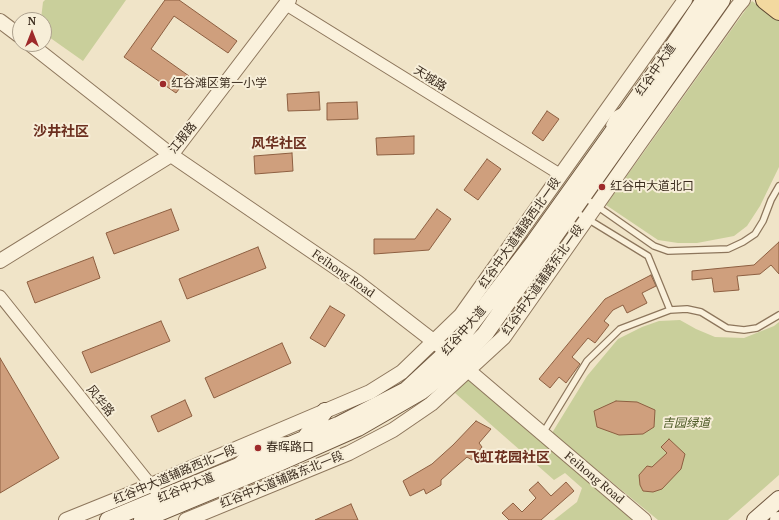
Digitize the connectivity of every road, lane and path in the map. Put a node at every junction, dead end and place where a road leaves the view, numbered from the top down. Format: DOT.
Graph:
graph roads {
  1 [pos="685,0"];
  2 [pos="704,0"];
  3 [pos="722,0"];
  4 [pos="743,0"];
  5 [pos="764,0"];
  6 [pos="287,2"];
  7 [pos="779,11"];
  8 [pos="0,21"];
  9 [pos="12,30"];
  10 [pos="40,52"];
  11 [pos="633,103"];
  12 [pos="607,127"];
  13 [pos="171,155"];
  14 [pos="561,175"];
  15 [pos="779,186"];
  16 [pos="583,196"];
  17 [pos="596,206"];
  18 [pos="573,210"];
  19 [pos="587,219"];
  20 [pos="654,246"];
  21 [pos="648,256"];
  22 [pos="0,261"];
  23 [pos="0,296"];
  24 [pos="670,310"];
  25 [pos="779,315"];
  26 [pos="434,341"];
  27 [pos="458,361"];
  28 [pos="325,411"];
  29 [pos="542,433"];
  30 [pos="305,438"];
  31 [pos="151,485"];
  32 [pos="779,499"];
  33 [pos="166,503"];
  34 [pos="66,520"];
  35 [pos="108,520"];
  36 [pos="142,520"];
  37 [pos="182,520"];
  38 [pos="186,520"];
  39 [pos="644,520"];
  40 [pos="755,520"];
  1 -- 14 [label="street, 红谷中大道辅路西北一段"];
  2 -- 11 [label="main road, 红谷中大道"];
  3 -- 16 [label="main road, 红谷中大道"];
  4 -- 17 [label="street, 红谷中大道辅路东北一段"];
  5 -- 7 [label="main road"];
  6 -- 13 [label="street, 江报路"];
  6 -- 14 [label="street, 天城路"];
  8 -- 9 [label="street"];
  10 -- 13 [label="street, Feihong Road"];
  11 -- 12 [label="lane"];
  11 -- 27 [label="main road, 红谷中大道"];
  13 -- 22 [label="street, 江报路"];
  13 -- 26 [label="street, Feihong Road"];
  14 -- 26 [label="street, 红谷中大道辅路西北一段"];
  15 -- 20 [label="lane"];
  16 -- 17 [label="lane"];
  16 -- 18 [label="main road, 红谷中大道"];
  17 -- 19 [label="street, 红谷中大道辅路东北一段"];
  17 -- 20 [label="lane"];
  18 -- 19 [label="lane"];
  18 -- 27 [label="main road, 红谷中大道"];
  19 -- 21 [label="lane"];
  19 -- 27 [label="street, 红谷中大道辅路东北一段"];
  20 -- 21 [label="lane"];
  21 -- 24 [label="lane"];
  23 -- 31 [label="street, 风华路"];
  24 -- 25 [label="lane"];
  24 -- 29 [label="lane"];
  26 -- 27 [label="street, Feihong Road"];
  26 -- 28 [label="street, 红谷中大道辅路西北一段"];
  27 -- 29 [label="street, Feihong Road"];
  27 -- 30 [label="main road, 红谷中大道"];
  27 -- 33 [label="main road, 红谷中大道"];
  27 -- 38 [label="street, 红谷中大道辅路东北一段"];
  28 -- 30 [label="main road"];
  28 -- 31 [label="street, 红谷中大道辅路西北一段"];
  29 -- 39 [label="street, Feihong Road"];
  30 -- 33 [label="main road, 红谷中大道"];
  31 -- 33 [label="street, 风华路"];
  31 -- 34 [label="street, 红谷中大道辅路西北一段"];
  32 -- 40 [label="main road"];
  33 -- 35 [label="main road, 红谷中大道"];
  33 -- 36 [label="main road, 红谷中大道"];
  33 -- 37 [label="street, 风华路"];
}
